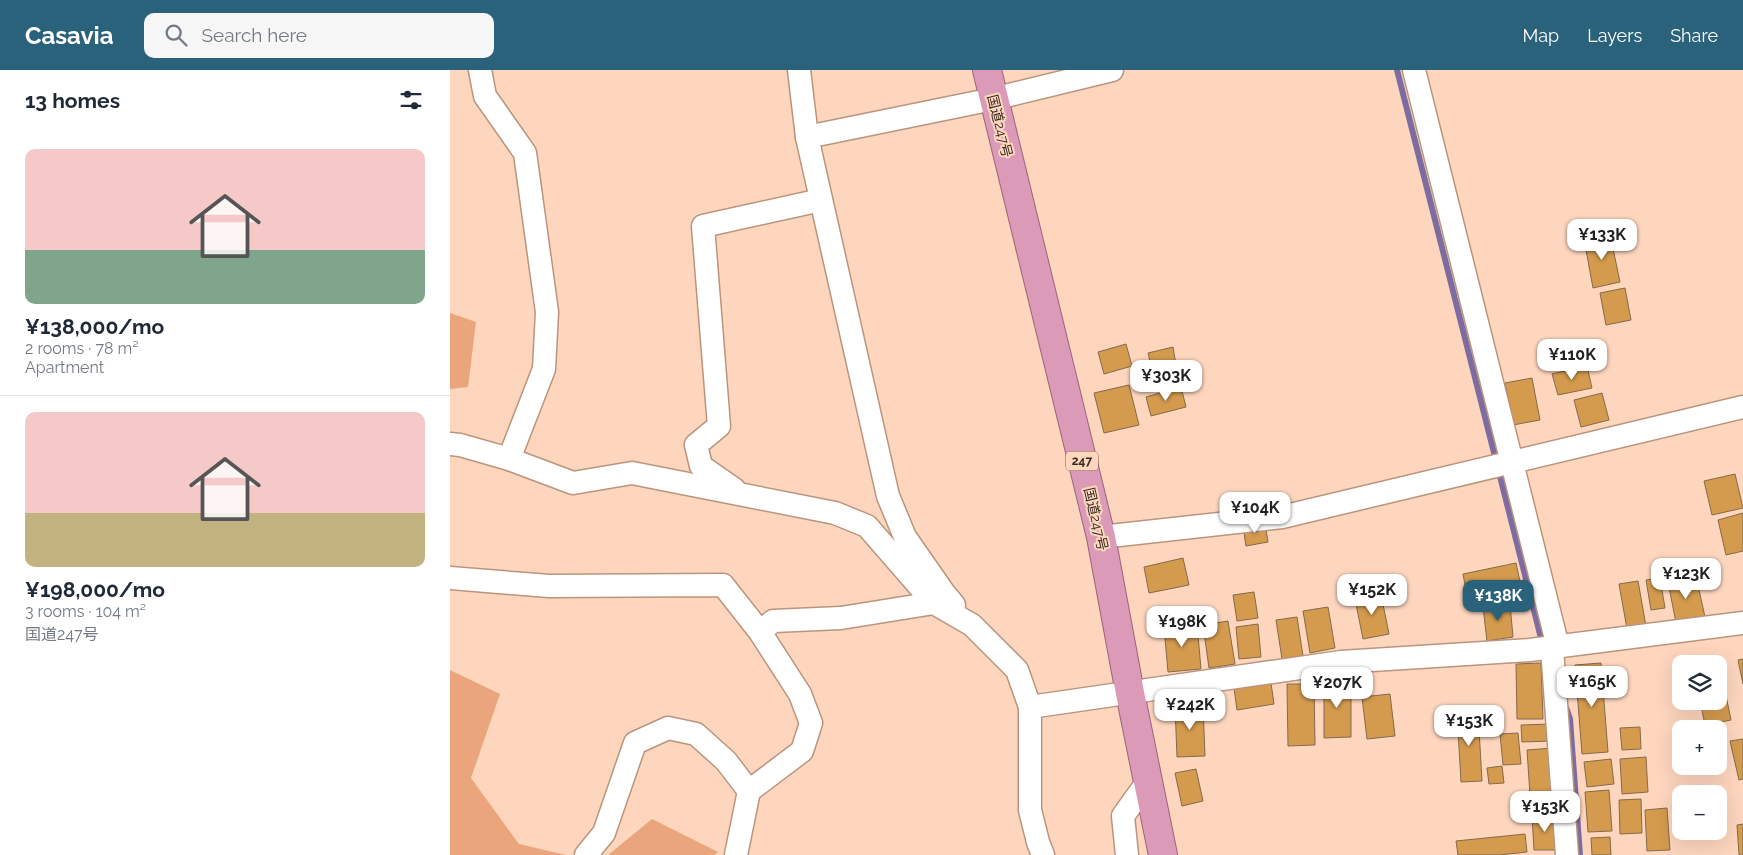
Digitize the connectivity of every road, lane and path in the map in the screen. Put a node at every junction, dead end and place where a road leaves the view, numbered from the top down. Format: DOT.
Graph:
graph roads {
  1 [pos="480,70"];
  2 [pos="800,70"];
  3 [pos="986,70"];
  4 [pos="1112,70"];
  5 [pos="1414,70"];
  6 [pos="993,99"];
  7 [pos="807,137"];
  8 [pos="821,200"];
  9 [pos="1743,407"];
  10 [pos="450,444"];
  11 [pos="509,459"];
  12 [pos="1511,463"];
  13 [pos="741,494"];
  14 [pos="1101,537"];
  15 [pos="450,578"];
  16 [pos="934,603"];
  17 [pos="1743,623"];
  18 [pos="972,625"];
  19 [pos="760,632"];
  20 [pos="1548,648"];
  21 [pos="1130,693"];
  22 [pos="1030,707"];
  23 [pos="1148,781"];
  24 [pos="749,791"];
  25 [pos="586,855"];
  26 [pos="736,855"];
  27 [pos="1043,855"];
  28 [pos="1127,855"];
  29 [pos="1164,855"];
  30 [pos="1567,855"];
  1 -- 11 [label="street"];
  2 -- 7 [label="street"];
  3 -- 6 [label="highway, 国道247号 / 247"];
  4 -- 6 [label="street"];
  5 -- 12 [label="street"];
  6 -- 7 [label="street"];
  6 -- 14 [label="highway, 国道247号 / 247"];
  7 -- 8 [label="street"];
  8 -- 13 [label="street"];
  8 -- 18 [label="street"];
  9 -- 12 [label="street"];
  10 -- 11 [label="street"];
  11 -- 13 [label="street"];
  12 -- 14 [label="street"];
  12 -- 20 [label="street"];
  13 -- 16 [label="street"];
  14 -- 21 [label="highway, 国道247号 / 247"];
  15 -- 19 [label="street"];
  16 -- 18 [label="street"];
  16 -- 19 [label="street"];
  17 -- 20 [label="street"];
  18 -- 22 [label="street"];
  19 -- 24 [label="street"];
  20 -- 21 [label="street"];
  20 -- 30 [label="street"];
  21 -- 22 [label="street"];
  21 -- 23 [label="highway, 国道247号 / 247"];
  22 -- 27 [label="street"];
  23 -- 28 [label="street"];
  23 -- 29 [label="highway, 国道247号 / 247"];
  24 -- 25 [label="street"];
  24 -- 26 [label="street"];
}
